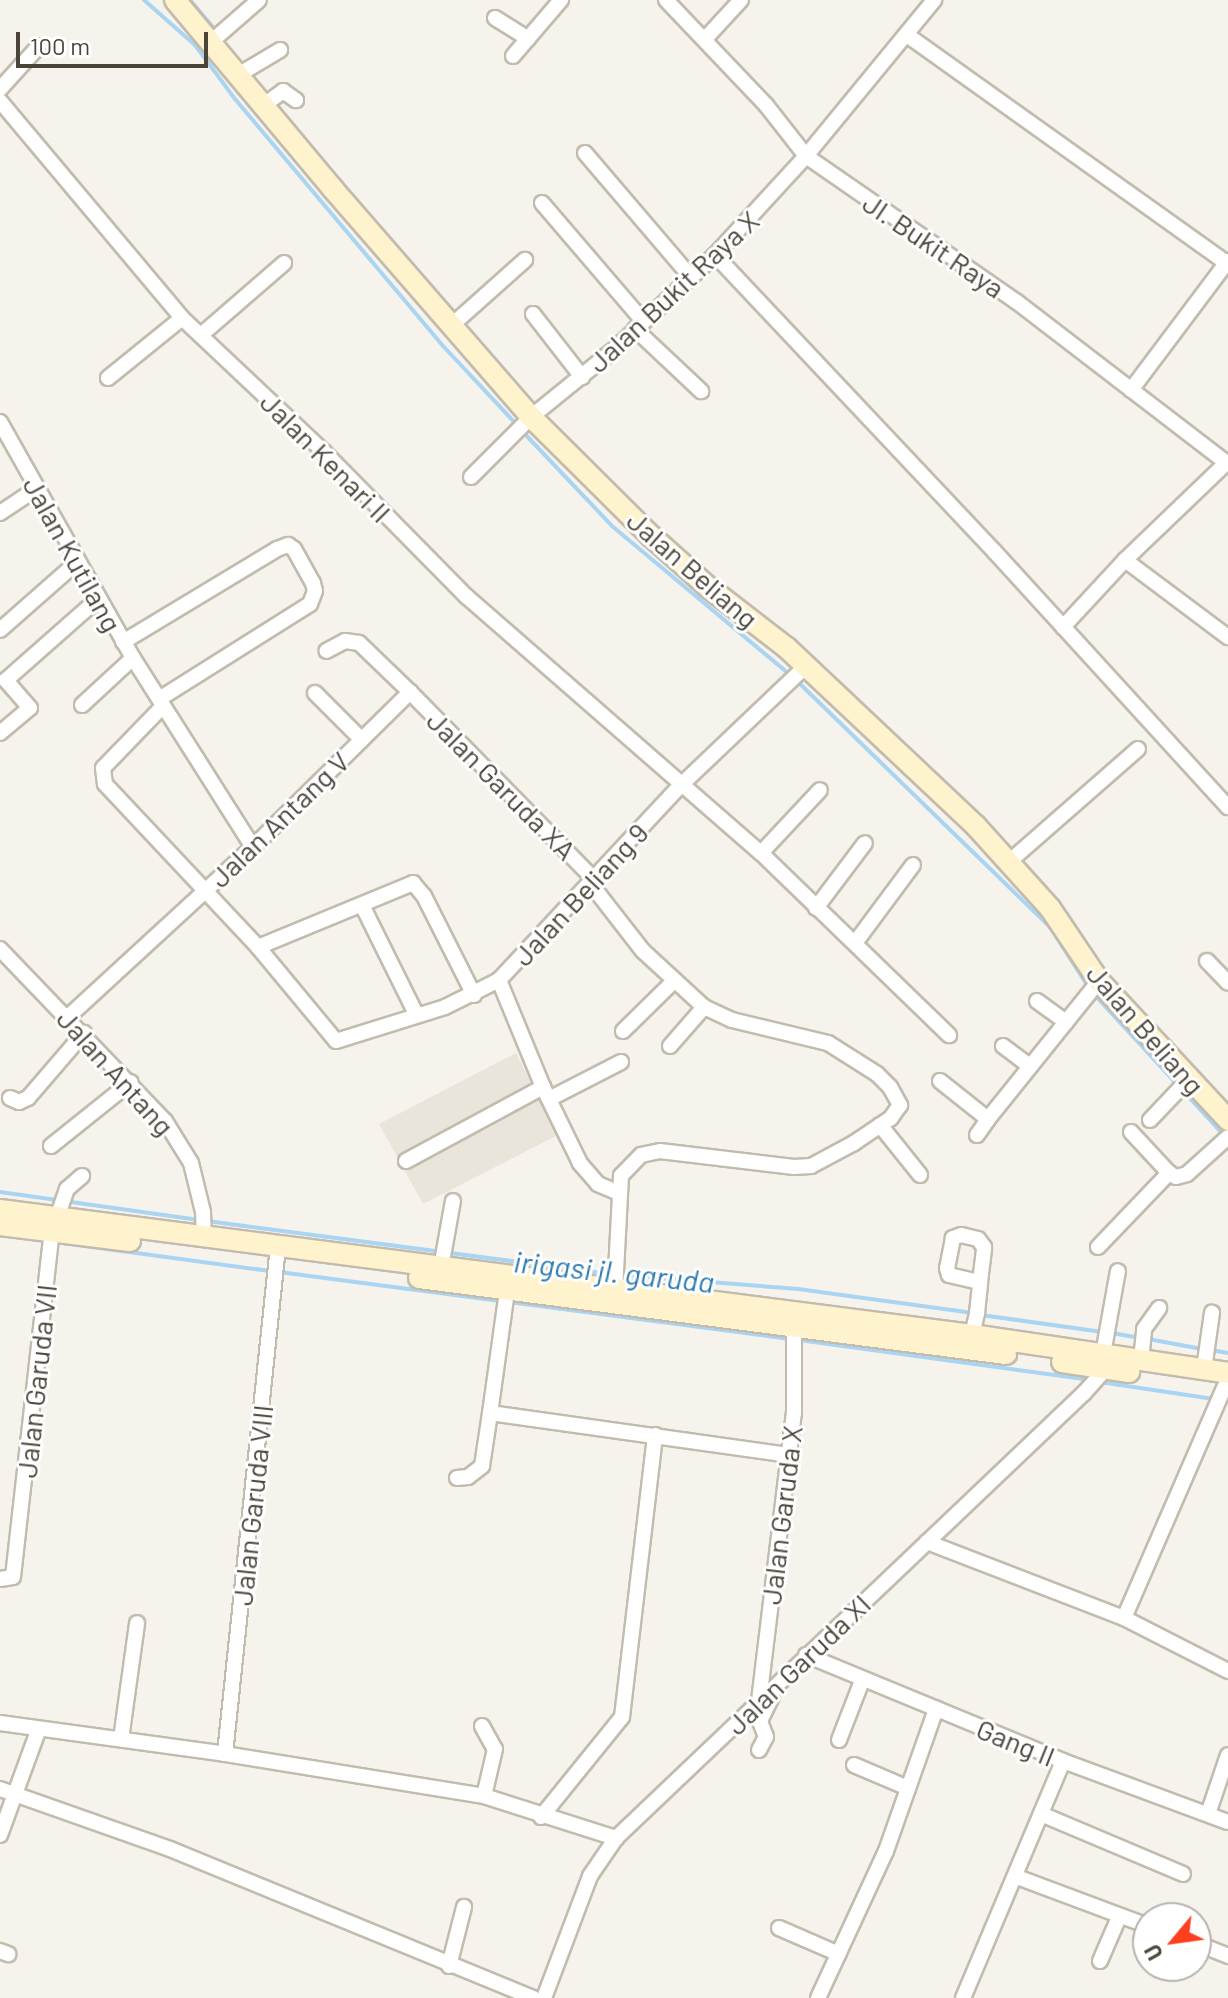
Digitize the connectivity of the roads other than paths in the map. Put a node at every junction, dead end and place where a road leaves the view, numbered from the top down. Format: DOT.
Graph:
graph roads {
  1 [pos="259,0"];
  2 [pos="561,0"];
  3 [pos="666,0"];
  4 [pos="741,0"];
  5 [pos="934,0"];
  6 [pos="186,3"];
  7 [pos="495,18"];
  8 [pos="907,35"];
  9 [pos="528,39"];
  10 [pos="705,39"];
  11 [pos="212,41"];
  12 [pos="39,46"];
  13 [pos="280,50"];
  14 [pos="513,56"];
  15 [pos="238,75"];
  16 [pos="0,89"];
  17 [pos="296,100"];
  18 [pos="0,101"];
  19 [pos="264,105"];
  20 [pos="585,153"];
  21 [pos="806,156"];
  22 [pos="542,203"];
  23 [pos="715,255"];
  24 [pos="525,260"];
  25 [pos="1227,262"];
  26 [pos="284,263"];
  27 [pos="691,277"];
  28 [pos="533,314"];
  29 [pos="182,318"];
  30 [pos="452,325"];
  31 [pos="639,325"];
  32 [pos="201,335"];
  33 [pos="582,377"];
  34 [pos="108,378"];
  35 [pos="1131,390"];
  36 [pos="701,391"];
  37 [pos="531,417"];
  38 [pos="0,422"];
  39 [pos="1227,464"];
  40 [pos="471,477"];
  41 [pos="36,489"];
  42 [pos="0,513"];
  43 [pos="1125,560"];
  44 [pos="77,562"];
  45 [pos="98,599"];
  46 [pos="1063,627"];
  47 [pos="0,630"];
  48 [pos="1228,637"];
  49 [pos="123,642"];
  50 [pos="326,651"];
  51 [pos="133,658"];
  52 [pos="806,666"];
  53 [pos="3,683"];
  54 [pos="410,692"];
  55 [pos="315,693"];
  56 [pos="161,703"];
  57 [pos="82,705"];
  58 [pos="0,733"];
  59 [pos="362,740"];
  60 [pos="1138,749"];
  61 [pos="681,785"];
  62 [pos="820,790"];
  63 [pos="1228,807"];
  64 [pos="865,843"];
  65 [pos="253,847"];
  66 [pos="761,853"];
  67 [pos="1010,861"];
  68 [pos="913,865"];
  69 [pos="592,881"];
  70 [pos="205,891"];
  71 [pos="362,905"];
  72 [pos="816,908"];
  73 [pos="855,943"];
  74 [pos="258,947"];
  75 [pos="0,949"];
  76 [pos="1207,961"];
  77 [pos="499,980"];
  78 [pos="674,981"];
  79 [pos="1099,981"];
  80 [pos="1228,983"];
  81 [pos="474,995"];
  82 [pos="1037,1001"];
  83 [pos="704,1007"];
  84 [pos="416,1014"];
  85 [pos="68,1017"];
  86 [pos="1066,1022"];
  87 [pos="623,1031"];
  88 [pos="84,1033"];
  89 [pos="949,1035"];
  90 [pos="670,1046"];
  91 [pos="1003,1046"];
  92 [pos="621,1062"];
  93 [pos="1030,1066"];
  94 [pos="1188,1080"];
  95 [pos="940,1081"];
  96 [pos="131,1082"];
  97 [pos="546,1093"];
  98 [pos="10,1098"];
  99 [pos="988,1119"];
  100 [pos="1150,1120"];
  101 [pos="1227,1122"];
  102 [pos="880,1125"];
  103 [pos="1131,1132"];
  104 [pos="977,1135"];
  105 [pos="51,1146"];
  106 [pos="406,1161"];
  107 [pos="1169,1173"];
  108 [pos="920,1175"];
  109 [pos="82,1176"];
  110 [pos="619,1193"];
  111 [pos="453,1201"];
  112 [pos="0,1210"];
  113 [pos="58,1211"];
  114 [pos="204,1224"];
  115 [pos="0,1225"];
  116 [pos="1098,1247"];
  117 [pos="277,1256"];
  118 [pos="443,1262"];
  119 [pos="1118,1271"];
  120 [pos="614,1277"];
  121 [pos="980,1282"];
  122 [pos="507,1291"];
  123 [pos="1159,1308"];
  124 [pos="1212,1313"];
  125 [pos="975,1322"];
  126 [pos="794,1328"];
  127 [pos="1142,1346"];
  128 [pos="1004,1347"];
  129 [pos="1108,1348"];
  130 [pos="1205,1354"];
  131 [pos="1227,1382"];
  132 [pos="490,1413"];
  133 [pos="655,1435"];
  134 [pos="788,1455"];
  135 [pos="457,1478"];
  136 [pos="927,1542"];
  137 [pos="7,1578"];
  138 [pos="1124,1618"];
  139 [pos="137,1623"];
  140 [pos="806,1655"];
  141 [pos="1228,1671"];
  142 [pos="863,1678"];
  143 [pos="780,1680"];
  144 [pos="759,1702"];
  145 [pos="936,1709"];
  146 [pos="0,1723"];
  147 [pos="482,1726"];
  148 [pos="38,1731"];
  149 [pos="121,1739"];
  150 [pos="839,1740"];
  151 [pos="759,1750"];
  152 [pos="225,1754"];
  153 [pos="1228,1755"];
  154 [pos="1063,1761"];
  155 [pos="854,1765"];
  156 [pos="908,1788"];
  157 [pos="0,1789"];
  158 [pos="16,1796"];
  159 [pos="484,1796"];
  160 [pos="1041,1814"];
  161 [pos="1208,1814"];
  162 [pos="541,1817"];
  163 [pos="1228,1822"];
  164 [pos="0,1835"];
  165 [pos="616,1838"];
  166 [pos="1183,1874"];
  167 [pos="1017,1877"];
  168 [pos="464,1907"];
  169 [pos="1119,1917"];
  170 [pos="1132,1921"];
  171 [pos="779,1928"];
  172 [pos="839,1954"];
  173 [pos="1100,1961"];
  174 [pos="449,1966"];
  175 [pos="534,1998"];
  176 [pos="544,1998"];
  177 [pos="818,1998"];
  178 [pos="963,1998"];
  1 -- 11 [label="street"];
  2 -- 9 [label="street"];
  3 -- 10 [label="street, Jl. Bukit Raya"];
  4 -- 10 [label="street"];
  5 -- 8 [label="street, Jalan Bukit Raya X"];
  6 -- 11 [label="main road, Jalan Beliang"];
  7 -- 9 [label="street"];
  8 -- 21 [label="street, Jalan Bukit Raya X"];
  8 -- 25 [label="street"];
  9 -- 14 [label="street"];
  10 -- 21 [label="street, Jl. Bukit Raya"];
  11 -- 15 [label="main road, Jalan Beliang"];
  12 -- 16 [label="street"];
  13 -- 15 [label="street"];
  15 -- 19 [label="main road, Jalan Beliang"];
  17 -- 19 [label="street"];
  18 -- 29 [label="street, Jalan Kenari II"];
  19 -- 30 [label="main road, Jalan Beliang"];
  20 -- 27 [label="street"];
  21 -- 23 [label="street, Jalan Bukit Raya X"];
  21 -- 35 [label="street, Jl. Bukit Raya"];
  22 -- 31 [label="street"];
  23 -- 27 [label="street, Jalan Bukit Raya X"];
  23 -- 46 [label="street"];
  24 -- 30 [label="street"];
  25 -- 35 [label="street"];
  26 -- 32 [label="street"];
  27 -- 31 [label="street, Jalan Bukit Raya X"];
  28 -- 33 [label="street"];
  29 -- 32 [label="street, Jalan Kenari II"];
  29 -- 34 [label="street"];
  30 -- 37 [label="main road, Jalan Beliang"];
  31 -- 33 [label="street, Jalan Bukit Raya X"];
  31 -- 36 [label="street"];
  32 -- 61 [label="street, Jalan Kenari II"];
  33 -- 37 [label="street, Jalan Bukit Raya X"];
  35 -- 39 [label="street, Jl. Bukit Raya"];
  37 -- 40 [label="street, Jalan Bukit Raya X"];
  37 -- 52 [label="main road, Jalan Beliang"];
  38 -- 41 [label="street, Jalan Kutilang"];
  39 -- 43 [label="street"];
  41 -- 42 [label="street"];
  41 -- 44 [label="street, Jalan Kutilang"];
  43 -- 46 [label="street"];
  43 -- 48 [label="street"];
  44 -- 45 [label="street, Jalan Kutilang"];
  44 -- 47 [label="street"];
  45 -- 49 [label="street, Jalan Kutilang"];
  45 -- 53 [label="street"];
  46 -- 63 [label="street"];
  49 -- 51 [label="street, Jalan Kutilang"];
  49 -- 56 [label="street, Jalan Kutilang"];
  50 -- 54 [label="street"];
  51 -- 56 [label="street, Jalan Kutilang"];
  51 -- 57 [label="street"];
  52 -- 61 [label="street, Jalan Beliang 9"];
  52 -- 67 [label="main road, Jalan Beliang"];
  53 -- 58 [label="street"];
  54 -- 59 [label="street, Jalan Antang V"];
  54 -- 69 [label="street, Jalan Garuda XA"];
  55 -- 59 [label="street"];
  56 -- 65 [label="street, Jalan Kutilang"];
  56 -- 70 [label="street"];
  59 -- 65 [label="street, Jalan Antang V"];
  60 -- 67 [label="street"];
  61 -- 66 [label="street, Jalan Kenari II"];
  61 -- 69 [label="street, Jalan Beliang 9"];
  62 -- 66 [label="street"];
  64 -- 72 [label="street"];
  65 -- 70 [label="street, Jalan Antang V"];
  66 -- 72 [label="street, Jalan Kenari II"];
  67 -- 79 [label="main road, Jalan Beliang"];
  68 -- 73 [label="street"];
  69 -- 77 [label="street, Jalan Beliang 9"];
  69 -- 78 [label="street, Jalan Garuda XA"];
  70 -- 74 [label="street"];
  70 -- 85 [label="street, Jalan Antang V"];
  71 -- 74 [label="street"];
  71 -- 81 [label="street"];
  71 -- 84 [label="street"];
  72 -- 73 [label="street, Jalan Kenari II"];
  73 -- 89 [label="street, Jalan Kenari II"];
  74 -- 84 [label="street"];
  75 -- 85 [label="street, Jalan Antang"];
  76 -- 80 [label="street"];
  77 -- 81 [label="street"];
  77 -- 97 [label="street, Jalan Beliang 9"];
  78 -- 83 [label="street, Jalan Garuda XA"];
  78 -- 87 [label="street"];
  79 -- 86 [label="street"];
  79 -- 94 [label="main road, Jalan Beliang"];
  81 -- 84 [label="street"];
  82 -- 86 [label="street"];
  83 -- 90 [label="street"];
  83 -- 102 [label="street, Jalan Garuda XA"];
  85 -- 88 [label="street, Jalan Antang"];
  86 -- 93 [label="street"];
  88 -- 96 [label="street, Jalan Antang"];
  88 -- 98 [label="street"];
  91 -- 93 [label="street"];
  92 -- 97 [label="street"];
  93 -- 99 [label="street"];
  94 -- 100 [label="street"];
  94 -- 101 [label="main road, Jalan Beliang"];
  95 -- 99 [label="street"];
  96 -- 105 [label="street"];
  96 -- 114 [label="street, Jalan Antang"];
  97 -- 106 [label="street"];
  97 -- 110 [label="street, Jalan Beliang 9"];
  99 -- 104 [label="street"];
  101 -- 107 [label="street"];
  102 -- 108 [label="street"];
  102 -- 110 [label="street"];
  103 -- 107 [label="street"];
  107 -- 116 [label="street"];
  109 -- 113 [label="street"];
  110 -- 120 [label="street"];
  111 -- 118 [label="street"];
  112 -- 113 [label="main road"];
  113 -- 114 [label="main road"];
  113 -- 115 [label="main road"];
  113 -- 117 [label="main road"];
  113 -- 137 [label="street, Jalan Garuda VII"];
  114 -- 118 [label="main road"];
  117 -- 118 [label="main road"];
  117 -- 152 [label="street, Jalan Garuda VIII"];
  118 -- 120 [label="main road"];
  118 -- 122 [label="main road"];
  119 -- 129 [label="street"];
  120 -- 125 [label="main road"];
  121 -- 125 [label="street"];
  122 -- 126 [label="main road"];
  122 -- 132 [label="street"];
  123 -- 127 [label="street"];
  124 -- 130 [label="street"];
  125 -- 128 [label="main road"];
  126 -- 128 [label="main road"];
  126 -- 134 [label="street, Jalan Garuda X"];
  127 -- 129 [label="main road"];
  127 -- 130 [label="main road"];
  128 -- 129 [label="main road"];
  129 -- 131 [label="main road"];
  129 -- 136 [label="street, Jalan Garuda XI"];
  130 -- 131 [label="main road"];
  131 -- 138 [label="street"];
  132 -- 133 [label="street"];
  132 -- 135 [label="street"];
  133 -- 134 [label="street"];
  133 -- 162 [label="street"];
  134 -- 144 [label="street, Jalan Garuda X"];
  136 -- 138 [label="street"];
  136 -- 140 [label="street, Jalan Garuda XI"];
  138 -- 141 [label="street"];
  139 -- 149 [label="street"];
  140 -- 142 [label="street, Gang II"];
  140 -- 143 [label="street, Jalan Garuda XI"];
  142 -- 145 [label="street, Gang II"];
  142 -- 150 [label="street"];
  143 -- 144 [label="street, Jalan Garuda XI"];
  143 -- 151 [label="street"];
  144 -- 165 [label="street, Jalan Garuda XI"];
  145 -- 154 [label="street, Gang II"];
  145 -- 156 [label="street"];
  146 -- 148 [label="street"];
  147 -- 159 [label="street"];
  148 -- 149 [label="street"];
  148 -- 158 [label="street"];
  149 -- 152 [label="street"];
  152 -- 159 [label="street"];
  153 -- 161 [label="street"];
  154 -- 160 [label="street"];
  154 -- 161 [label="street, Gang II"];
  155 -- 156 [label="street"];
  156 -- 172 [label="street"];
  157 -- 158 [label="street"];
  158 -- 164 [label="street"];
  158 -- 174 [label="street"];
  159 -- 162 [label="street"];
  160 -- 166 [label="street"];
  160 -- 167 [label="street"];
  161 -- 163 [label="street, Gang II"];
  162 -- 165 [label="street"];
  165 -- 176 [label="street, Jalan Garuda XI"];
  167 -- 169 [label="street"];
  167 -- 178 [label="street"];
  168 -- 174 [label="street"];
  169 -- 170 [label="street"];
  169 -- 173 [label="street"];
  171 -- 172 [label="street"];
  172 -- 177 [label="street"];
  174 -- 175 [label="street"];
}
